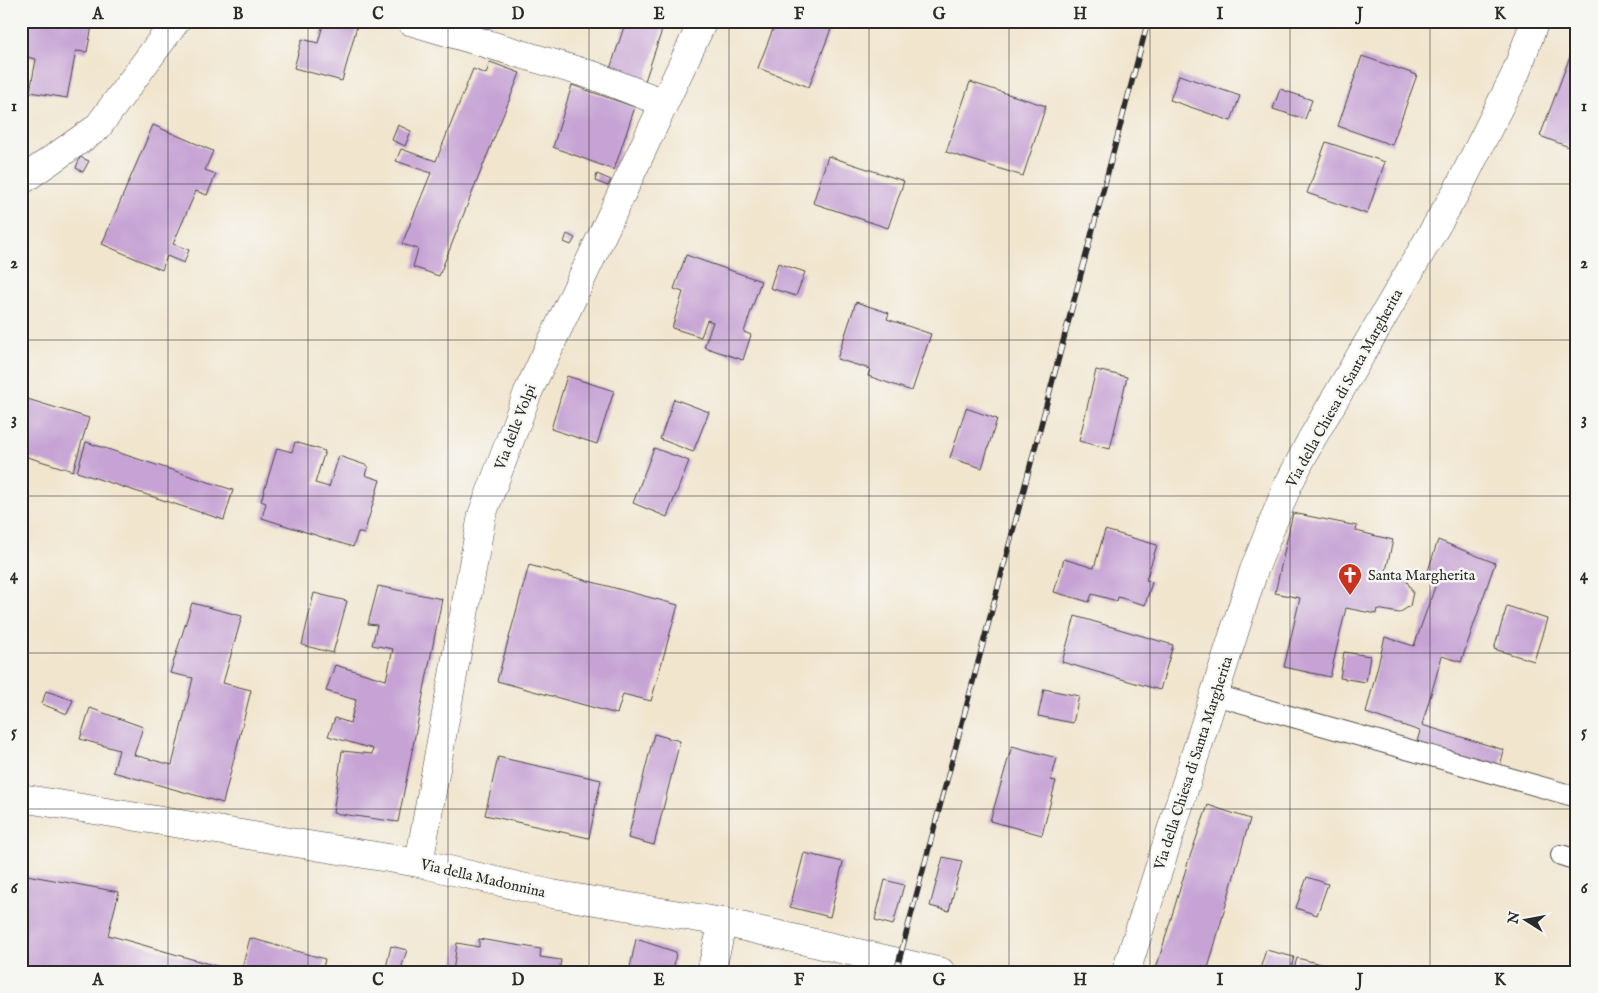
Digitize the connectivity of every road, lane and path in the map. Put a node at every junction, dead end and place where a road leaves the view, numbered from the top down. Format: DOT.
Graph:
graph roads {
  1 [pos="176,21"];
  2 [pos="410,21"];
  3 [pos="703,21"];
  4 [pos="1536,21"];
  5 [pos="664,103"];
  6 [pos="21,181"];
  7 [pos="1215,695"];
  8 [pos="21,798"];
  9 [pos="1577,798"];
  10 [pos="419,863"];
  11 [pos="723,922"];
  12 [pos="711,972"];
  13 [pos="941,972"];
  14 [pos="1126,972"];
  1 -- 6 [label="street"];
  2 -- 5 [label="street"];
  3 -- 5 [label="street, Via delle Volpi"];
  4 -- 7 [label="street, Via della Chiesa di Santa Margherita"];
  5 -- 10 [label="street, Via delle Volpi"];
  7 -- 9 [label="lane"];
  7 -- 14 [label="street, Via della Chiesa di Santa Margherita"];
  8 -- 10 [label="street, Via della Madonnina"];
  10 -- 11 [label="street, Via della Madonnina"];
  11 -- 12 [label="street"];
  11 -- 13 [label="street, Via della Madonnina"];
}
